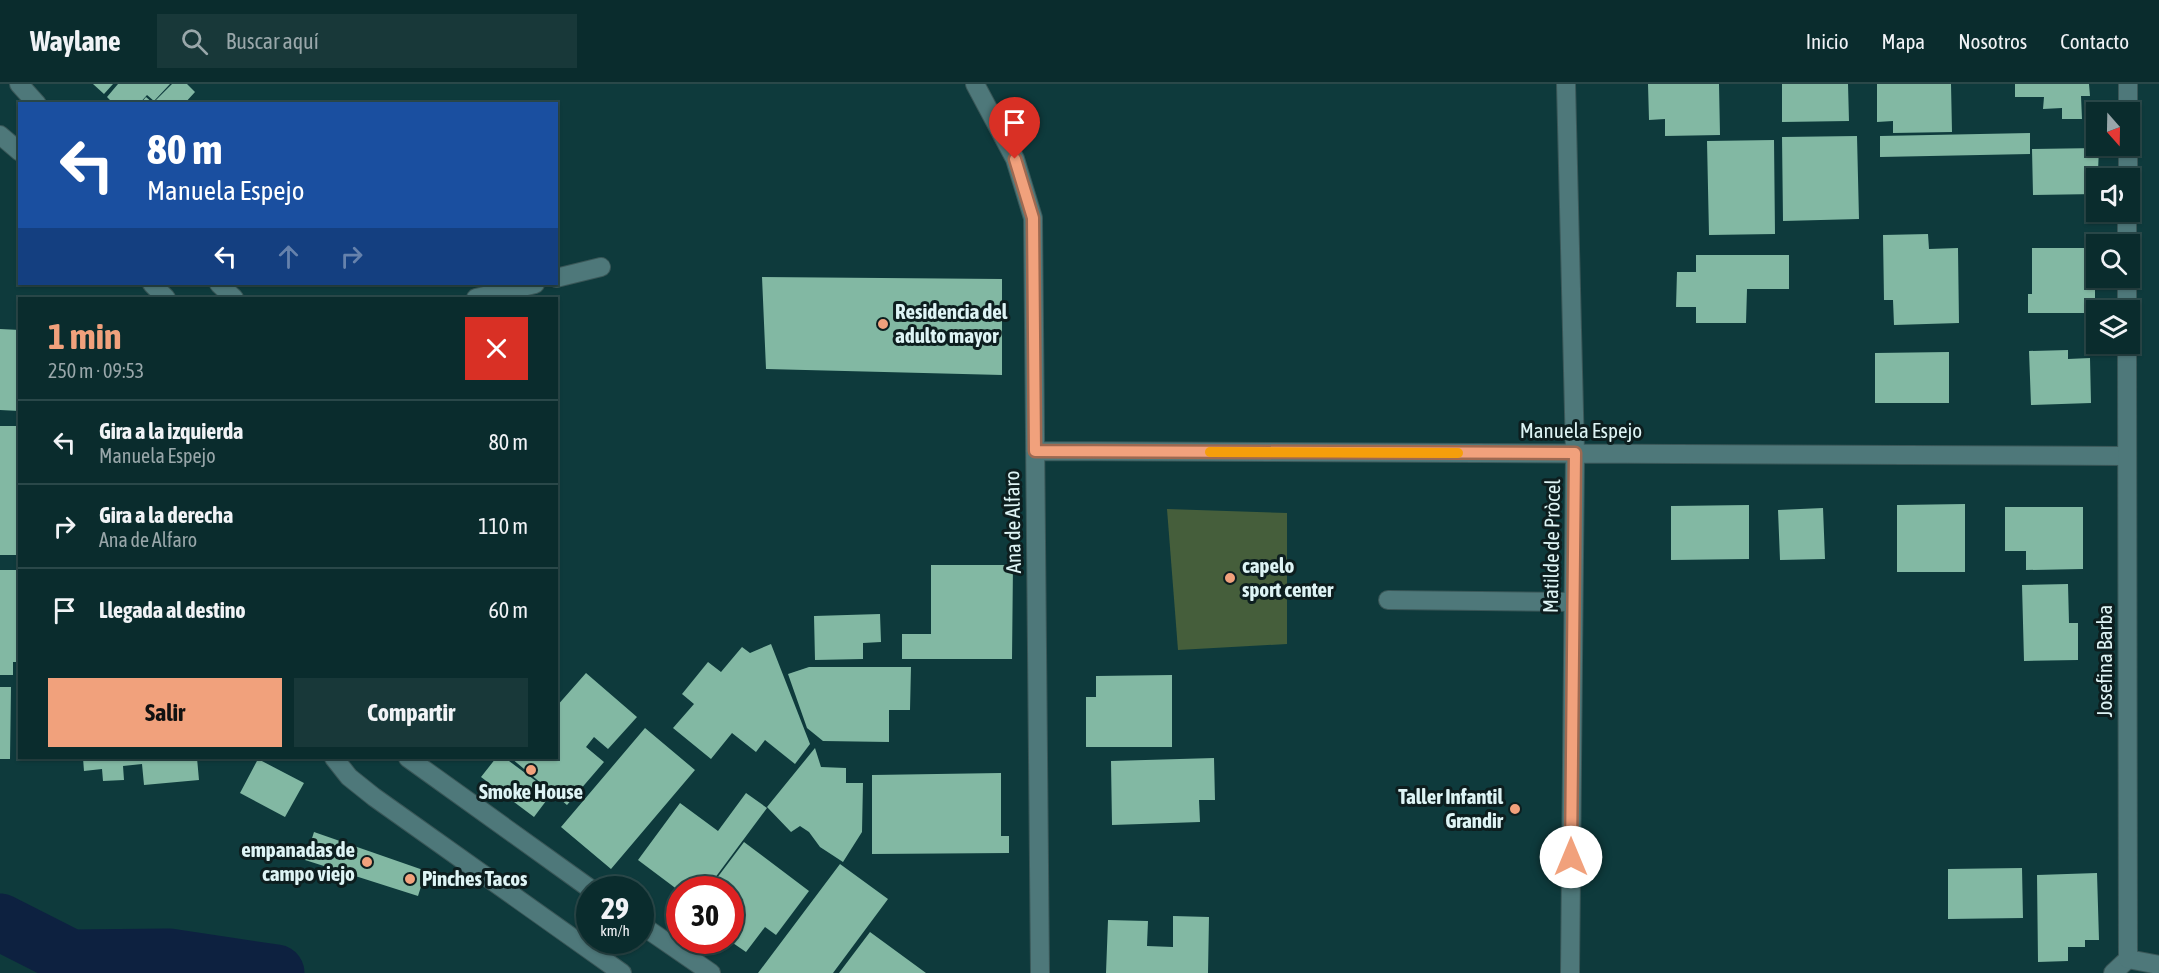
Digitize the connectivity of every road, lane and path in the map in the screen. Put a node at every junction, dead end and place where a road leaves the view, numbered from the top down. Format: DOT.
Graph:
graph roads {
  1 [pos="19,84"];
  2 [pos="975,84"];
  3 [pos="1566,84"];
  4 [pos="2128,84"];
  5 [pos="35,102"];
  6 [pos="2128,102"];
  7 [pos="0,135"];
  8 [pos="18,150"];
  9 [pos="601,267"];
  10 [pos="558,278"];
  11 [pos="153,285"];
  12 [pos="220,285"];
  13 [pos="531,285"];
  14 [pos="165,297"];
  15 [pos="233,297"];
  16 [pos="480,297"];
  17 [pos="2127,354"];
  18 [pos="1035,451"];
  19 [pos="1575,453"];
  20 [pos="2126,456"];
  21 [pos="1388,600"];
  22 [pos="1574,603"];
  23 [pos="335,759"];
  24 [pos="409,759"];
  25 [pos="576,879"];
  26 [pos="654,934"];
  27 [pos="2128,959"];
  28 [pos="2159,965"];
  29 [pos="622,973"];
  30 [pos="711,973"];
  31 [pos="1040,973"];
  32 [pos="1570,973"];
  33 [pos="2114,973"];
  1 -- 5 [label="street"];
  2 -- 18 [label="street, Ana de Alfaro"];
  3 -- 19 [label="street, Matilde de Pròcel"];
  4 -- 6 [label="street"];
  7 -- 8 [label="street"];
  9 -- 10 [label="street"];
  11 -- 14 [label="street"];
  12 -- 15 [label="street"];
  13 -- 16 [label="street"];
  17 -- 20 [label="street, Josefina Barba"];
  18 -- 19 [label="street, Manuela Espejo"];
  18 -- 31 [label="street, Ana de Alfaro"];
  19 -- 20 [label="street, Manuela Espejo"];
  19 -- 22 [label="street, Matilde de Pròcel"];
  20 -- 27 [label="street, Josefina Barba"];
  21 -- 22 [label="street"];
  22 -- 32 [label="street, Matilde de Pròcel"];
  23 -- 29 [label="street"];
  24 -- 25 [label="street"];
  26 -- 30 [label="street"];
  27 -- 28 [label="street"];
  27 -- 33 [label="street"];
}
